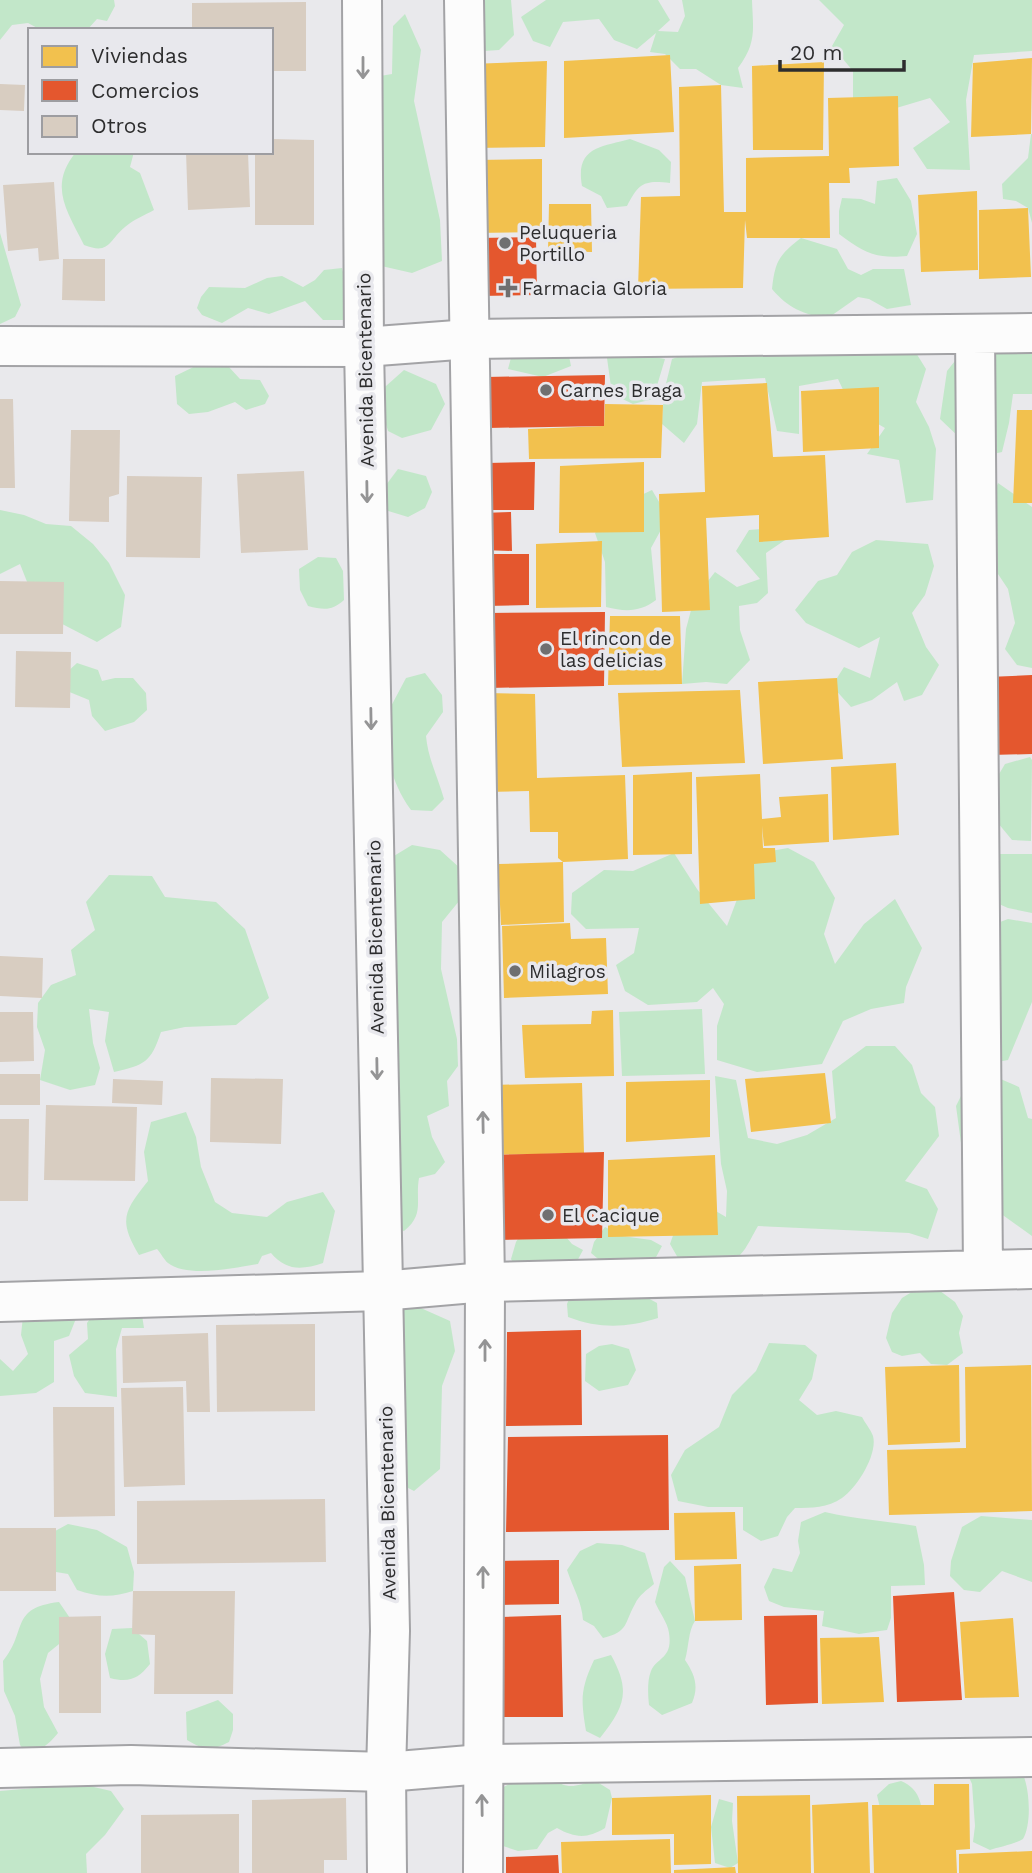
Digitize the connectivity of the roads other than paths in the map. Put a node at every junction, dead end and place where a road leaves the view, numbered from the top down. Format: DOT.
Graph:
graph roads {
  1 [pos="362,0"];
  2 [pos="464,0"];
  3 [pos="1032,333"];
  4 [pos="975,334"];
  5 [pos="470,339"];
  6 [pos="0,346"];
  7 [pos="364,347"];
  8 [pos="1032,1269"];
  9 [pos="983,1270"];
  10 [pos="485,1282"];
  11 [pos="381,1291"];
  12 [pos="0,1302"];
  13 [pos="1032,1758"];
  14 [pos="482,1764"];
  15 [pos="0,1768"];
  16 [pos="386,1772"];
  17 [pos="387,1873"];
  18 [pos="483,1873"];
  1 -- 7 [label="street, Avenida Bicentenario, one-way"];
  2 -- 5 [label="street"];
  3 -- 4 [label="street"];
  4 -- 5 [label="street"];
  4 -- 9 [label="street"];
  5 -- 7 [label="street"];
  10 -- 5 [label="street, one-way"];
  6 -- 7 [label="street"];
  7 -- 11 [label="street, Avenida Bicentenario, one-way"];
  8 -- 9 [label="street"];
  9 -- 10 [label="street"];
  10 -- 11 [label="street"];
  14 -- 10 [label="street, one-way"];
  11 -- 12 [label="street"];
  11 -- 16 [label="street, Avenida Bicentenario"];
  13 -- 14 [label="street"];
  14 -- 16 [label="street"];
  18 -- 14 [label="street, one-way"];
  15 -- 16 [label="street"];
  16 -- 17 [label="street, Avenida Bicentenario"];
}
